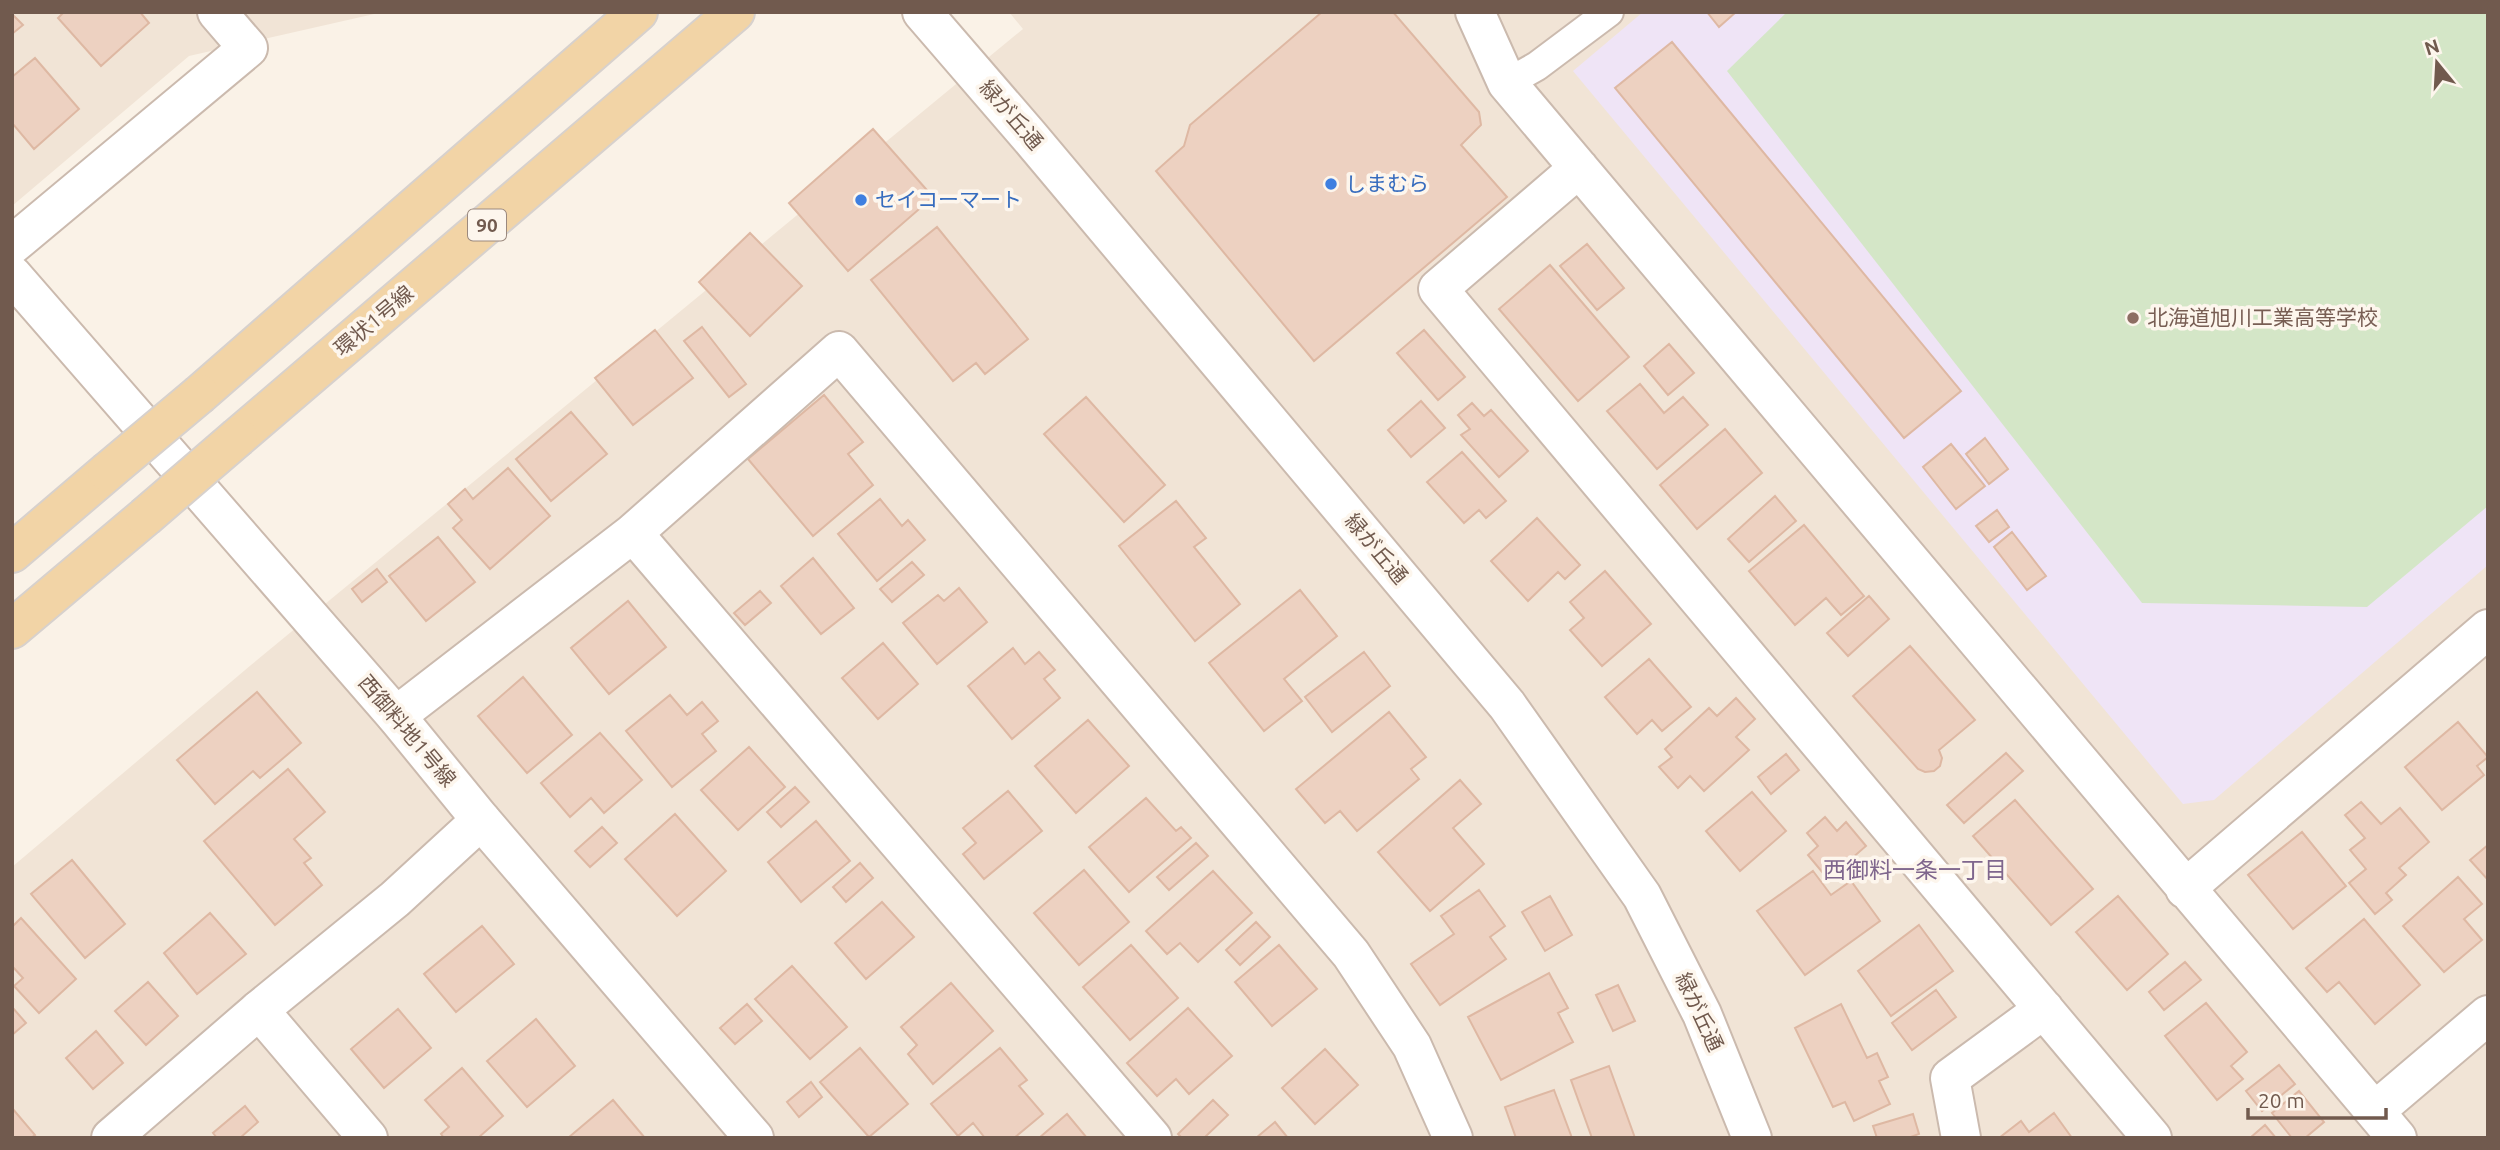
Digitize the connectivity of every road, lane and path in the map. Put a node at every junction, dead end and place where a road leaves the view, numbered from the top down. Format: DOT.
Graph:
graph roads {
  1 [pos="217,12"];
  2 [pos="638,12"];
  3 [pos="735,12"];
  4 [pos="922,12"];
  5 [pos="1475,12"];
  6 [pos="1609,12"];
  7 [pos="1507,83"];
  8 [pos="1579,168"];
  9 [pos="12,245"];
  10 [pos="12,275"];
  11 [pos="633,533"];
  12 [pos="12,553"];
  13 [pos="12,629"];
  14 [pos="2488,629"];
  15 [pos="396,716"];
  16 [pos="481,820"];
  17 [pos="2186,889"];
  18 [pos="2044,1009"];
  19 [pos="259,1010"];
  20 [pos="2488,1015"];
  21 [pos="2386,1124"];
  22 [pos="111,1138"];
  23 [pos="368,1138"];
  24 [pos="754,1138"];
  25 [pos="1152,1138"];
  26 [pos="1453,1138"];
  27 [pos="1752,1138"];
  28 [pos="1961,1138"];
  29 [pos="2152,1138"];
  1 -- 9 [label="street"];
  2 -- 12 [label="main road, bridge"];
  3 -- 13 [label="main road, 環状1号線 / 90, bridge"];
  4 -- 27 [label="street, 緑が丘通"];
  5 -- 7 [label="street"];
  6 -- 7 [label="lane"];
  7 -- 8 [label="street"];
  8 -- 17 [label="street"];
  8 -- 18 [label="street"];
  10 -- 15 [label="street, 西御料地1号線"];
  11 -- 15 [label="street"];
  11 -- 25 [label="street"];
  11 -- 26 [label="street"];
  14 -- 17 [label="street"];
  15 -- 16 [label="street, 西御料地1号線"];
  16 -- 19 [label="street"];
  16 -- 24 [label="street, 西御料地1号線"];
  17 -- 21 [label="street"];
  18 -- 28 [label="street"];
  18 -- 29 [label="street"];
  19 -- 22 [label="street"];
  19 -- 23 [label="street"];
  20 -- 21 [label="street"];
}
